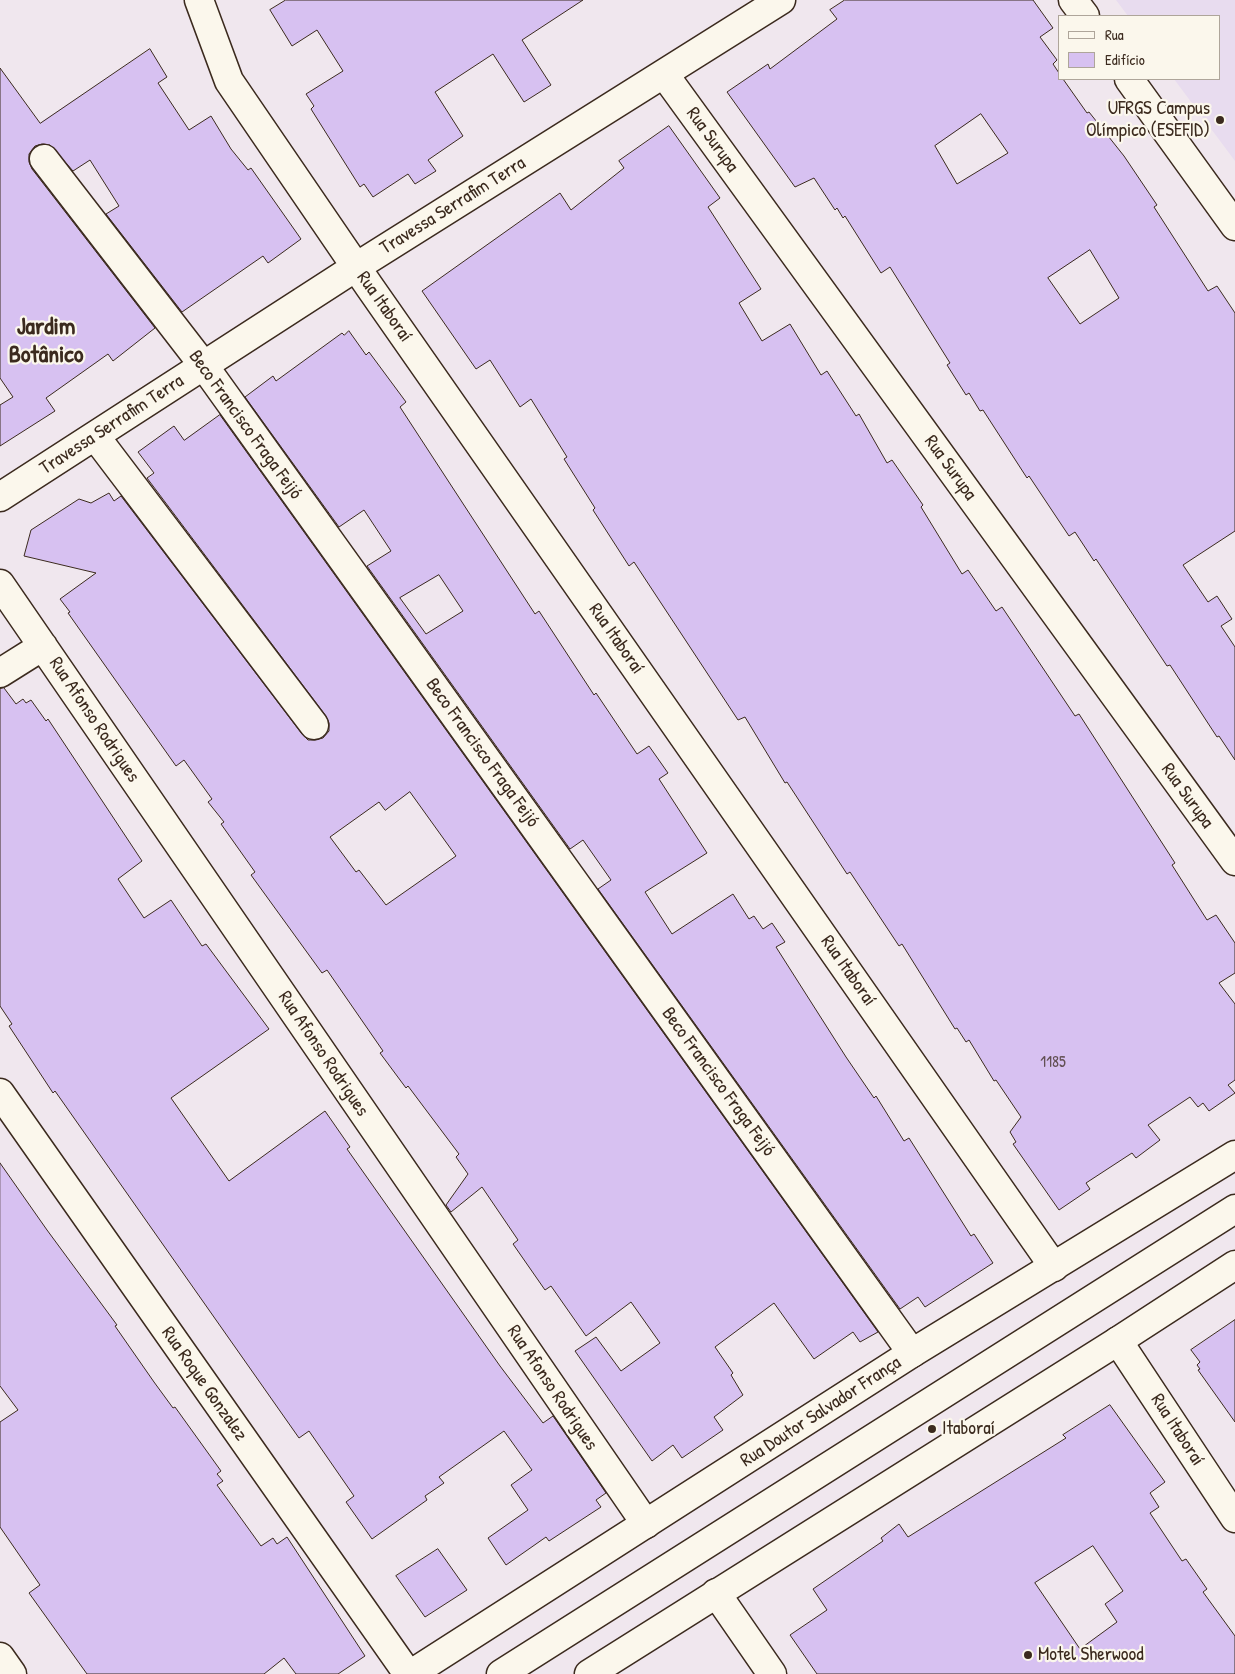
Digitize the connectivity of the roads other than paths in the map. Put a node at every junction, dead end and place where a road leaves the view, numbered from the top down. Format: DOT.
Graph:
graph roads {
  1 [pos="199,0"];
  2 [pos="781,0"];
  3 [pos="1073,0"];
  4 [pos="1084,15"];
  5 [pos="664,74"];
  6 [pos="1130,80"];
  7 [pos="44,159"];
  8 [pos="1235,226"];
  9 [pos="356,267"];
  10 [pos="204,366"];
  11 [pos="95,436"];
  12 [pos="0,496"];
  13 [pos="0,584"];
  14 [pos="42,646"];
  15 [pos="0,673"];
  16 [pos="314,726"];
  17 [pos="1235,861"];
  18 [pos="0,1093"];
  19 [pos="1235,1156"];
  20 [pos="1235,1209"];
  21 [pos="1235,1265"];
  22 [pos="1054,1267"];
  23 [pos="1118,1341"];
  24 [pos="912,1353"];
  25 [pos="1235,1518"];
  26 [pos="646,1524"];
  27 [pos="716,1593"];
  28 [pos="562,1634"];
  29 [pos="0,1657"];
  30 [pos="12,1674"];
  31 [pos="410,1674"];
  32 [pos="501,1674"];
  33 [pos="529,1674"];
  34 [pos="589,1674"];
  35 [pos="772,1674"];
  1 -- 9 [label="street, Rua Itaboraí"];
  2 -- 5 [label="street, Travessa Serrafim Terra"];
  3 -- 4 [label="street"];
  5 -- 9 [label="street, Travessa Serrafim Terra"];
  5 -- 17 [label="street, Rua Surupa"];
  6 -- 8 [label="street"];
  7 -- 10 [label="street, Beco Francisco Fraga Feijó"];
  9 -- 10 [label="street, Travessa Serrafim Terra"];
  9 -- 22 [label="street, Rua Itaboraí"];
  10 -- 11 [label="street, Travessa Serrafim Terra"];
  10 -- 24 [label="street, Beco Francisco Fraga Feijó"];
  11 -- 12 [label="street, Travessa Serrafim Terra"];
  11 -- 16 [label="street"];
  13 -- 14 [label="street, Rua Afonso Rodrigues"];
  14 -- 15 [label="street"];
  14 -- 26 [label="street, Rua Afonso Rodrigues"];
  18 -- 31 [label="street, Rua Roque Gonzalez"];
  19 -- 22 [label="street, Rua Doutor Salvador França"];
  20 -- 28 [label="street"];
  21 -- 23 [label="street"];
  22 -- 24 [label="street, Rua Doutor Salvador França"];
  23 -- 25 [label="street, Rua Itaboraí"];
  23 -- 27 [label="street"];
  24 -- 26 [label="street, Rua Doutor Salvador França"];
  26 -- 31 [label="street, Rua Doutor Salvador França"];
  27 -- 34 [label="street"];
  27 -- 35 [label="street"];
  28 -- 32 [label="street"];
  28 -- 33 [label="street"];
  29 -- 30 [label="street"];
}
